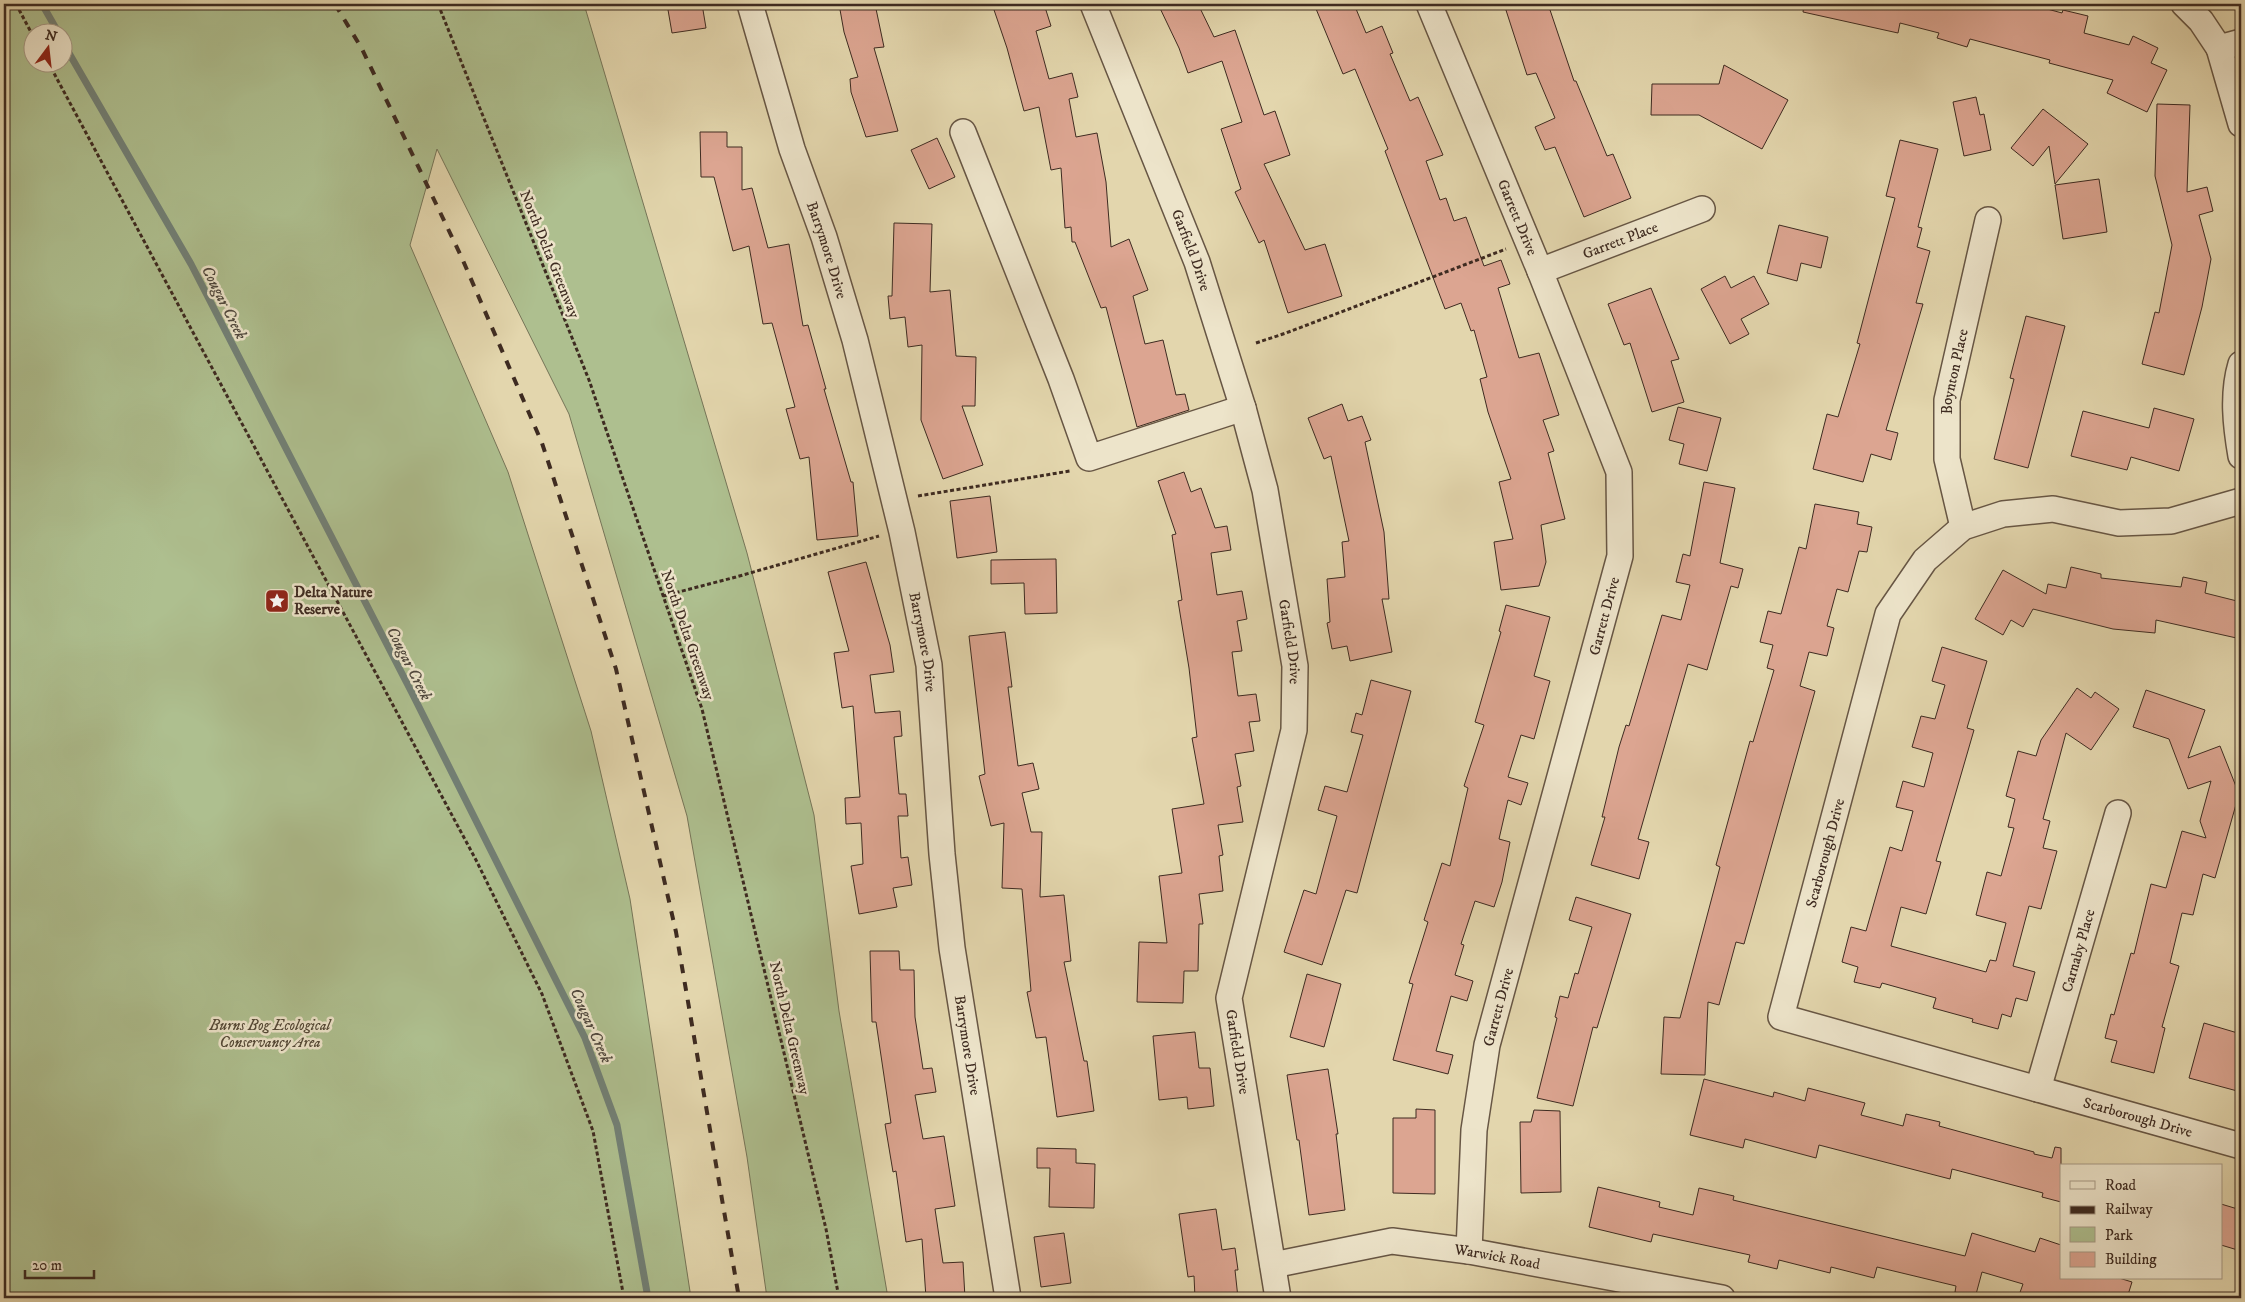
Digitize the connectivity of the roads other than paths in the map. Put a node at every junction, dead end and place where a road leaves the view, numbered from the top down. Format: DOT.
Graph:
graph roads {
  1 [pos="750,4"];
  2 [pos="1094,4"];
  3 [pos="1429,4"];
  4 [pos="2184,4"];
  5 [pos="2230,45"];
  6 [pos="2241,124"];
  7 [pos="963,132"];
  8 [pos="1702,209"];
  9 [pos="1988,220"];
  10 [pos="1540,272"];
  11 [pos="2241,364"];
  12 [pos="1243,408"];
  13 [pos="2241,456"];
  14 [pos="2241,501"];
  15 [pos="1963,527"];
  16 [pos="2118,813"];
  17 [pos="2038,1089"];
  18 [pos="2241,1146"];
  19 [pos="1469,1251"];
  20 [pos="1272,1265"];
  21 [pos="1008,1298"];
  22 [pos="1278,1298"];
  23 [pos="1722,1298"];
  1 -- 21 [label="street, Barrymore Drive"];
  2 -- 12 [label="street, Garfield Drive"];
  3 -- 10 [label="street, Garrett Drive"];
  4 -- 5 [label="street"];
  5 -- 6 [label="street"];
  7 -- 12 [label="street"];
  8 -- 10 [label="street, Garrett Place"];
  9 -- 15 [label="street, Boynton Place"];
  10 -- 19 [label="street, Garrett Drive"];
  11 -- 13 [label="street"];
  12 -- 20 [label="street, Garfield Drive"];
  14 -- 15 [label="street, Scarborough Drive"];
  15 -- 17 [label="street, Scarborough Drive"];
  16 -- 17 [label="street, Carnaby Place"];
  17 -- 18 [label="street, Scarborough Drive"];
  19 -- 20 [label="street, Warwick Road"];
  19 -- 23 [label="street, Warwick Road"];
  20 -- 22 [label="street, Garfield Drive"];
}
